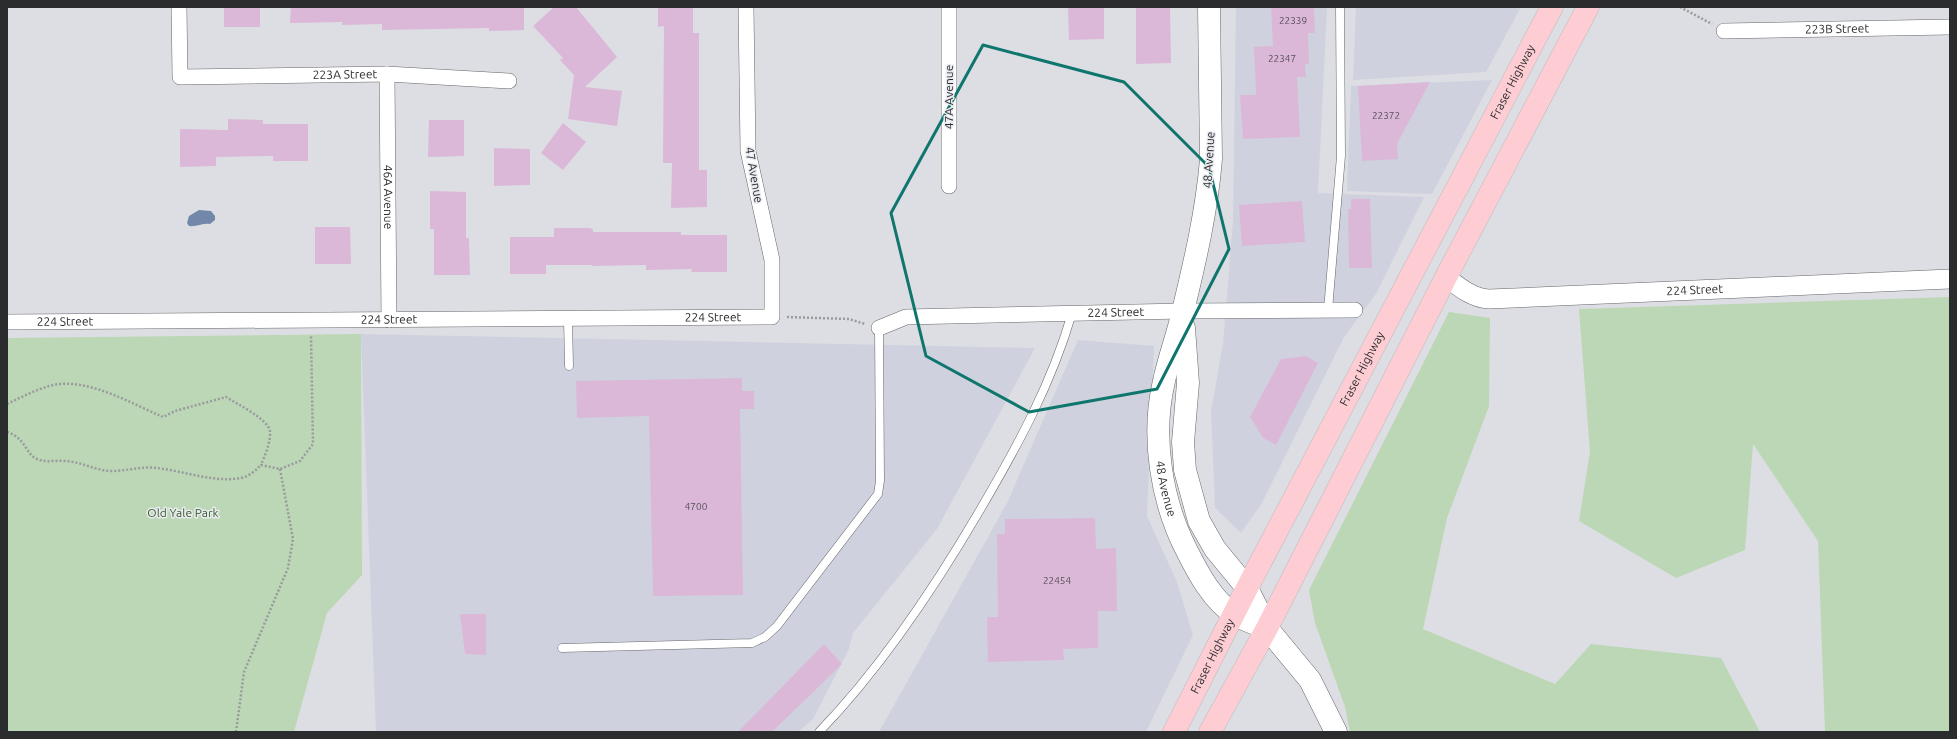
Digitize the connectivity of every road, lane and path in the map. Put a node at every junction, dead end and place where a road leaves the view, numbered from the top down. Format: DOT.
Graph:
graph roads {
  1 [pos="180,7"];
  2 [pos="746,7"];
  3 [pos="949,7"];
  4 [pos="1209,7"];
  5 [pos="1340,7"];
  6 [pos="1552,7"];
  7 [pos="1588,7"];
  8 [pos="1680,7"];
  9 [pos="1950,27"];
  10 [pos="1724,31"];
  11 [pos="387,74"];
  12 [pos="509,81"];
  13 [pos="949,186"];
  14 [pos="1446,278"];
  15 [pos="1950,279"];
  16 [pos="1328,310"];
  17 [pos="1355,310"];
  18 [pos="1183,311"];
  19 [pos="1072,313"];
  20 [pos="772,317"];
  21 [pos="568,319"];
  22 [pos="389,320"];
  23 [pos="310,321"];
  24 [pos="7,322"];
  25 [pos="879,328"];
  26 [pos="569,366"];
  27 [pos="7,404"];
  28 [pos="7,432"];
  29 [pos="261,465"];
  30 [pos="280,469"];
  31 [pos="1247,588"];
  32 [pos="1233,614"];
  33 [pos="1267,628"];
  34 [pos="562,648"];
  35 [pos="236,732"];
  36 [pos="819,732"];
  37 [pos="1174,732"];
  38 [pos="1210,732"];
  39 [pos="1336,732"];
  1 -- 11 [label="street, 223A Street"];
  2 -- 20 [label="street, 47 Avenue"];
  3 -- 13 [label="street, 47A Avenue"];
  4 -- 18 [label="main road, 48 Avenue"];
  5 -- 16 [label="lane"];
  6 -- 31 [label="main road, Fraser Highway"];
  7 -- 14 [label="main road"];
  8 -- 10 [label="path"];
  9 -- 10 [label="street, 223B Street"];
  11 -- 12 [label="street, 223A Street"];
  11 -- 22 [label="street, 46A Avenue"];
  14 -- 15 [label="street, 224 Street"];
  14 -- 33 [label="main road"];
  16 -- 17 [label="street, 224 Street"];
  16 -- 18 [label="street, 224 Street"];
  18 -- 19 [label="street, 224 Street"];
  18 -- 31 [label="main road, 48 Avenue"];
  18 -- 32 [label="main road, 48 Avenue"];
  19 -- 25 [label="street, 224 Street"];
  19 -- 36 [label="lane"];
  20 -- 21 [label="street, 224 Street"];
  20 -- 25 [label="path"];
  21 -- 22 [label="street, 224 Street"];
  21 -- 26 [label="lane"];
  22 -- 23 [label="street, 224 Street"];
  23 -- 24 [label="street, 224 Street"];
  23 -- 30 [label="path"];
  25 -- 34 [label="lane"];
  27 -- 29 [label="path"];
  28 -- 29 [label="path"];
  29 -- 30 [label="path"];
  30 -- 35 [label="path"];
  31 -- 32 [label="main road, Fraser Highway"];
  31 -- 33 [label="main road, 48 Avenue"];
  32 -- 33 [label="main road, 48 Avenue"];
  32 -- 37 [label="main road, Fraser Highway"];
  33 -- 38 [label="main road"];
  33 -- 39 [label="main road, 48 Avenue"];
}
